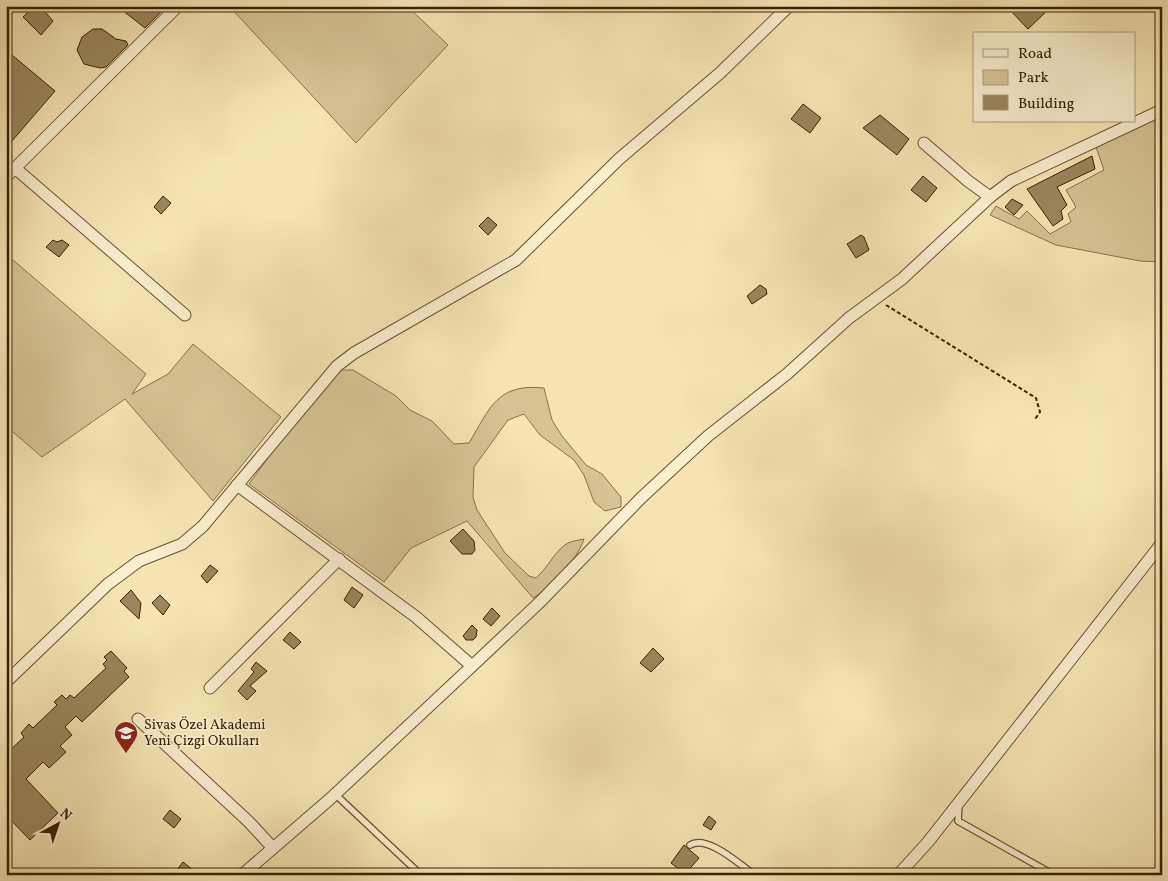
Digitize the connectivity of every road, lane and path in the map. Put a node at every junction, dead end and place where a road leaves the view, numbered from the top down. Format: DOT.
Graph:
graph roads {
  1 [pos="178,6"];
  2 [pos="789,6"];
  3 [pos="1162,110"];
  4 [pos="924,143"];
  5 [pos="15,168"];
  6 [pos="6,177"];
  7 [pos="990,197"];
  8 [pos="875,299"];
  9 [pos="185,316"];
  10 [pos="1035,419"];
  11 [pos="237,485"];
  12 [pos="1161,546"];
  13 [pos="339,559"];
  14 [pos="472,666"];
  15 [pos="6,682"];
  16 [pos="210,688"];
  17 [pos="138,719"];
  18 [pos="335,794"];
  19 [pos="960,800"];
  20 [pos="690,845"];
  21 [pos="272,847"];
  22 [pos="242,875"];
  23 [pos="421,875"];
  24 [pos="755,875"];
  25 [pos="898,875"];
  26 [pos="1054,875"];
  1 -- 5 [label="street"];
  2 -- 11 [label="street"];
  3 -- 7 [label="street"];
  4 -- 7 [label="street"];
  5 -- 6 [label="street"];
  5 -- 9 [label="street"];
  7 -- 8 [label="street"];
  8 -- 10 [label="path"];
  8 -- 14 [label="street"];
  11 -- 13 [label="street"];
  11 -- 15 [label="street"];
  12 -- 19 [label="street"];
  13 -- 14 [label="street"];
  13 -- 16 [label="street"];
  14 -- 18 [label="street"];
  17 -- 21 [label="street"];
  18 -- 21 [label="street"];
  18 -- 23 [label="lane"];
  19 -- 25 [label="street"];
  19 -- 26 [label="lane"];
  20 -- 24 [label="lane"];
  21 -- 22 [label="street"];
}
